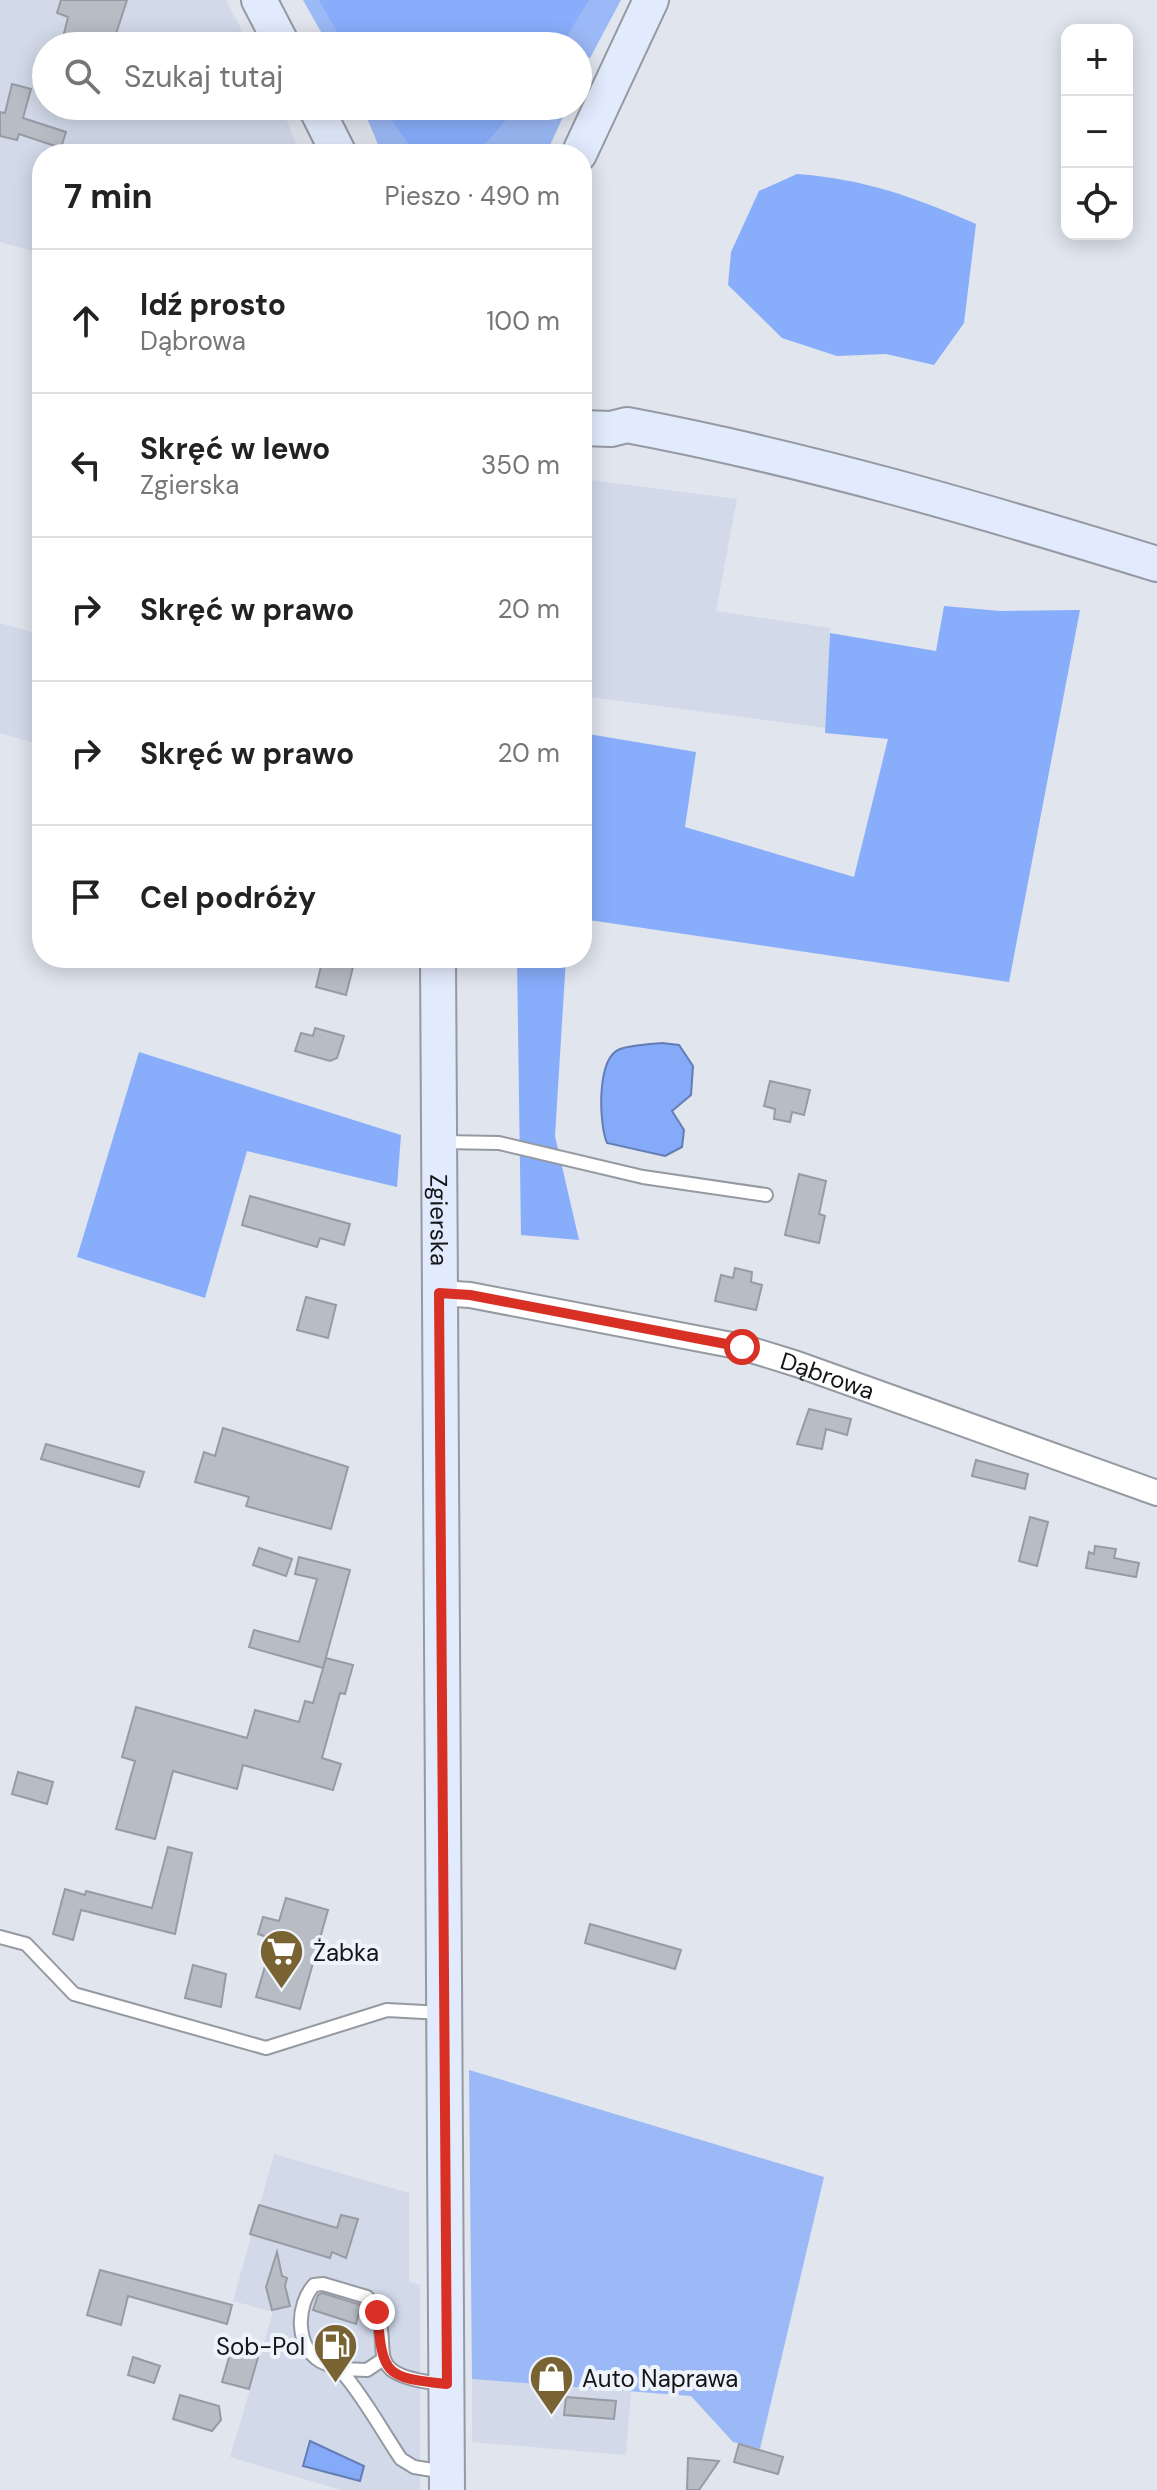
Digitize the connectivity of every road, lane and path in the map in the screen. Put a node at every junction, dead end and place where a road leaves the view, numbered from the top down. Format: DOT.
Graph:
graph roads {
  1 [pos="259,0"];
  2 [pos="651,0"];
  3 [pos="276,32"];
  4 [pos="322,120"];
  5 [pos="334,144"];
  6 [pos="584,144"];
  7 [pos="592,408"];
  8 [pos="627,425"];
  9 [pos="592,428"];
  10 [pos="1157,564"];
  11 [pos="438,968"];
  12 [pos="438,1142"];
  13 [pos="766,1195"];
  14 [pos="439,1293"];
  15 [pos="1157,1493"];
  16 [pos="0,1937"];
  17 [pos="443,2013"];
  18 [pos="382,2360"];
  19 [pos="340,2369"];
  20 [pos="447,2384"];
  21 [pos="446,2481"];
  1 -- 3 [label="main road"];
  2 -- 6 [label="main road"];
  4 -- 5 [label="main road"];
  7 -- 8 [label="main road"];
  8 -- 9 [label="main road"];
  8 -- 10 [label="main road"];
  11 -- 12 [label="main road, Zgierska"];
  12 -- 13 [label="lane"];
  12 -- 14 [label="main road, Zgierska"];
  14 -- 15 [label="street, Dąbrowa"];
  14 -- 17 [label="main road, Zgierska"];
  16 -- 17 [label="lane"];
  17 -- 20 [label="main road, Zgierska"];
  18 -- 19 [label="lane"];
  18 -- 19 [label="lane"];
  18 -- 20 [label="lane"];
  19 -- 21 [label="lane"];
  20 -- 21 [label="main road, Zgierska"];
}
